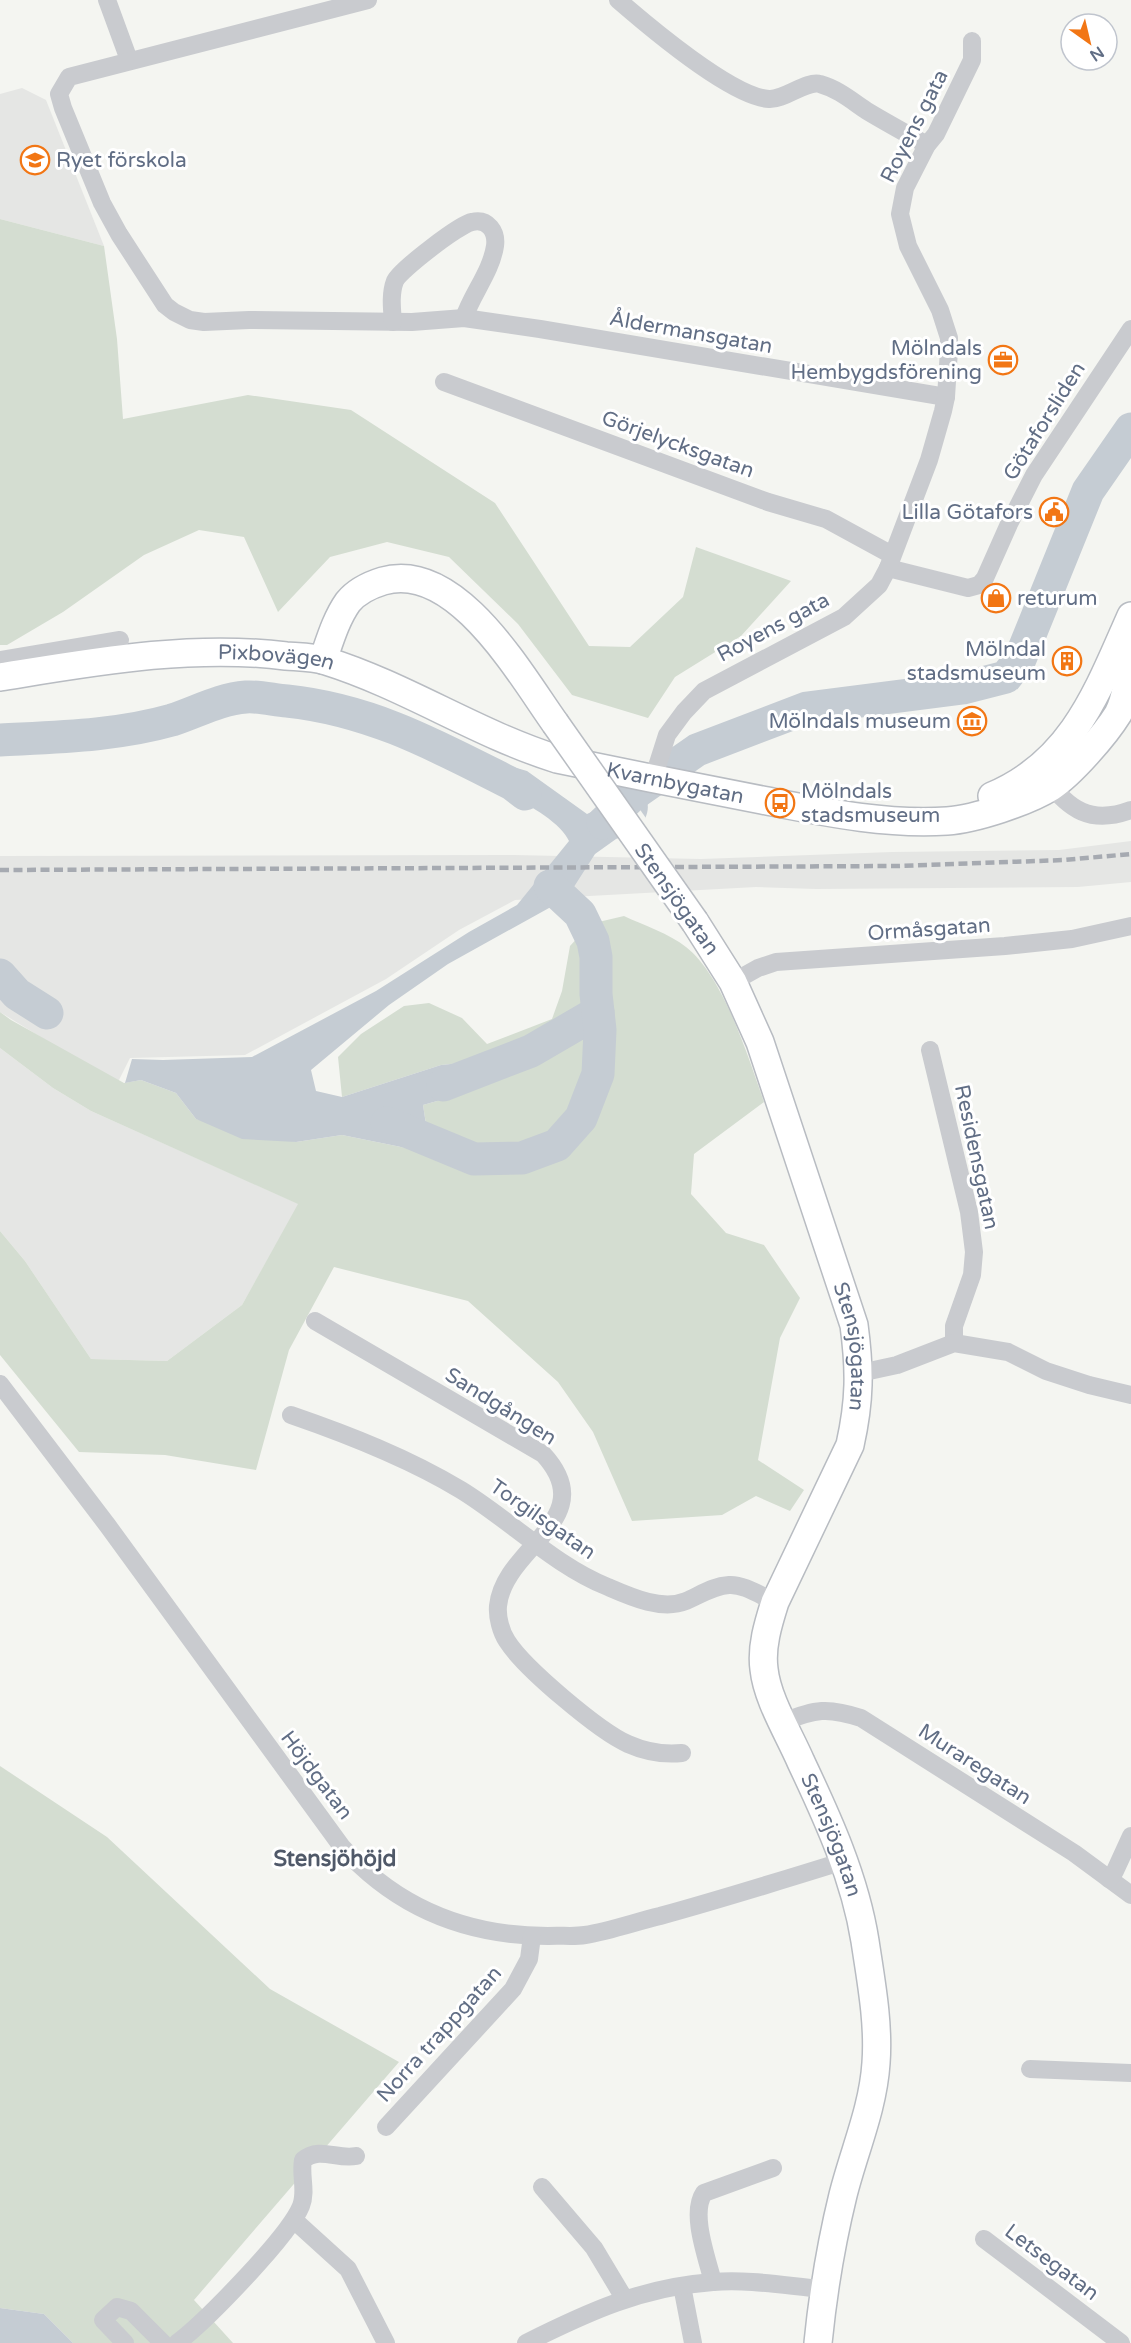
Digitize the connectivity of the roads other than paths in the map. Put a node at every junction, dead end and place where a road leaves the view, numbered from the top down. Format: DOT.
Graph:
graph roads {
  1 [pos="108,0"];
  2 [pos="368,0"];
  3 [pos="618,0"];
  4 [pos="972,40"];
  5 [pos="129,60"];
  6 [pos="927,145"];
  7 [pos="464,318"];
  8 [pos="393,322"];
  9 [pos="1131,328"];
  10 [pos="444,382"];
  11 [pos="946,397"];
  12 [pos="890,561"];
  13 [pos="1131,616"];
  14 [pos="120,640"];
  15 [pos="1131,652"];
  16 [pos="0,660"];
  17 [pos="323,660"];
  18 [pos="0,677"];
  19 [pos="533,752"];
  20 [pos="1045,778"];
  21 [pos="656,779"];
  22 [pos="1131,810"];
  23 [pos="1131,926"];
  24 [pos="733,982"];
  25 [pos="930,1050"];
  26 [pos="315,1321"];
  27 [pos="954,1343"];
  28 [pos="860,1373"];
  29 [pos="0,1384"];
  30 [pos="1131,1395"];
  31 [pos="291,1415"];
  32 [pos="537,1543"];
  33 [pos="775,1602"];
  34 [pos="783,1722"];
  35 [pos="681,1753"];
  36 [pos="1131,1836"];
  37 [pos="844,1861"];
  38 [pos="1109,1879"];
  39 [pos="1131,1895"];
  40 [pos="532,1936"];
  41 [pos="1030,2069"];
  42 [pos="1131,2073"];
  43 [pos="386,2127"];
  44 [pos="356,2156"];
  45 [pos="773,2168"];
  46 [pos="542,2187"];
  47 [pos="294,2220"];
  48 [pos="984,2239"];
  49 [pos="713,2282"];
  50 [pos="682,2286"];
  51 [pos="823,2289"];
  52 [pos="624,2298"];
  53 [pos="125,2343"];
  54 [pos="163,2343"];
  55 [pos="177,2343"];
  56 [pos="386,2343"];
  57 [pos="526,2343"];
  58 [pos="693,2343"];
  59 [pos="819,2343"];
  60 [pos="1121,2343"];
  1 -- 5 [label="street"];
  2 -- 5 [label="street"];
  3 -- 6 [label="street"];
  4 -- 6 [label="street, Royens gata"];
  5 -- 8 [label="street, Åldermansgatan"];
  6 -- 11 [label="street, Royens gata"];
  7 -- 8 [label="street, Åldermansgatan"];
  7 -- 8 [label="street"];
  7 -- 11 [label="street, Åldermansgatan"];
  9 -- 12 [label="street, Götaforsliden"];
  10 -- 12 [label="street, Görjelycksgatan"];
  11 -- 12 [label="street, Royens gata"];
  12 -- 21 [label="street, Royens gata"];
  13 -- 20 [label="street, Kvarnbygatan"];
  14 -- 16 [label="street"];
  15 -- 20 [label="street, Kvarnbygatan"];
  17 -- 18 [label="street, Pixbovägen"];
  17 -- 19 [label="street, Pixbovägen"];
  17 -- 24 [label="street, Stensjögatan, bridge"];
  19 -- 21 [label="street, Kvarnbygatan"];
  20 -- 21 [label="street, Kvarnbygatan"];
  20 -- 22 [label="street"];
  23 -- 24 [label="street, Ormåsgatan"];
  24 -- 28 [label="street, Stensjögatan"];
  25 -- 27 [label="street, Residensgatan"];
  26 -- 32 [label="street, Sandgången"];
  27 -- 28 [label="street"];
  27 -- 30 [label="street"];
  28 -- 33 [label="street, Stensjögatan"];
  29 -- 40 [label="street, Höjdgatan"];
  31 -- 32 [label="street, Torgilsgatan"];
  32 -- 33 [label="street, Torgilsgatan"];
  32 -- 35 [label="street, Sandgången"];
  33 -- 34 [label="street, Stensjögatan"];
  34 -- 37 [label="street, Stensjögatan"];
  34 -- 38 [label="street, Muraregatan"];
  36 -- 38 [label="street"];
  37 -- 40 [label="street, Höjdgatan"];
  37 -- 51 [label="street, Stensjögatan"];
  38 -- 39 [label="street, Muraregatan"];
  40 -- 43 [label="street, Norra trappgatan"];
  41 -- 42 [label="street"];
  44 -- 47 [label="street"];
  45 -- 49 [label="street"];
  46 -- 52 [label="street"];
  47 -- 55 [label="street"];
  47 -- 56 [label="street"];
  48 -- 60 [label="street, Letsegatan"];
  49 -- 50 [label="street"];
  49 -- 51 [label="street"];
  50 -- 52 [label="street"];
  50 -- 58 [label="street"];
  51 -- 59 [label="street, Stensjögatan"];
  52 -- 57 [label="street"];
  53 -- 54 [label="street"];
}
